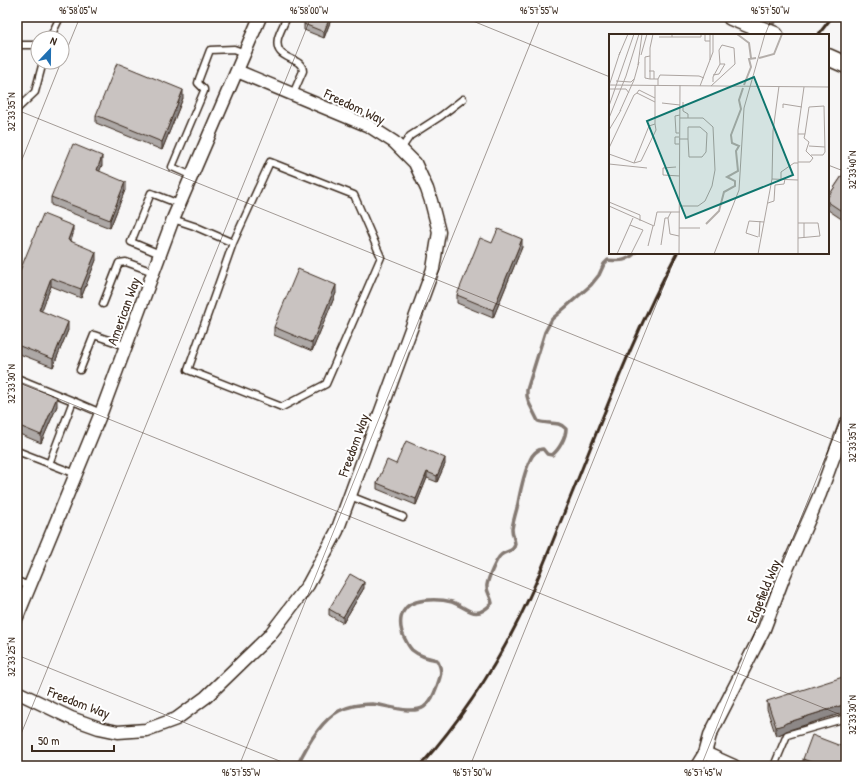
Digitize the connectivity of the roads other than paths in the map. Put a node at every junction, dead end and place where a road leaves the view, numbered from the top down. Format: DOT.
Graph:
graph roads {
  1 [pos="60,17"];
  2 [pos="260,17"];
  3 [pos="287,17"];
  4 [pos="731,17"];
  5 [pos="54,30"];
  6 [pos="772,34"];
  7 [pos="17,45"];
  8 [pos="30,45"];
  9 [pos="245,54"];
  10 [pos="829,57"];
  11 [pos="846,65"];
  12 [pos="41,70"];
  13 [pos="237,71"];
  14 [pos="293,94"];
  15 [pos="463,99"];
  16 [pos="17,109"];
  17 [pos="401,149"];
  18 [pos="192,176"];
  19 [pos="179,204"];
  20 [pos="173,219"];
  21 [pos="233,243"];
  22 [pos="160,254"];
  23 [pos="153,272"];
  24 [pos="103,304"];
  25 [pos="126,346"];
  26 [pos="80,370"];
  27 [pos="17,378"];
  28 [pos="73,401"];
  29 [pos="101,413"];
  30 [pos="846,423"];
  31 [pos="17,451"];
  32 [pos="49,464"];
  33 [pos="76,474"];
  34 [pos="350,496"];
  35 [pos="403,516"];
  36 [pos="17,581"];
  37 [pos="29,586"];
  38 [pos="17,617"];
  39 [pos="17,692"];
  40 [pos="846,718"];
  41 [pos="705,753"];
  42 [pos="697,766"];
  43 [pos="734,766"];
  44 [pos="774,766"];
  1 -- 5 [label="lane"];
  2 -- 9 [label="street, American Way"];
  3 -- 14 [label="lane"];
  4 -- 6 [label="street"];
  7 -- 8 [label="lane"];
  9 -- 13 [label="street, American Way"];
  9 -- 18 [label="lane"];
  10 -- 11 [label="street"];
  12 -- 16 [label="lane"];
  13 -- 14 [label="street, Freedom Way"];
  13 -- 18 [label="street, American Way"];
  14 -- 17 [label="street, Freedom Way"];
  15 -- 17 [label="lane"];
  17 -- 34 [label="street, Freedom Way"];
  18 -- 19 [label="street, American Way"];
  19 -- 20 [label="street, American Way"];
  19 -- 22 [label="lane"];
  20 -- 21 [label="lane"];
  20 -- 22 [label="street, American Way"];
  21 -- 21 [label="lane"];
  22 -- 23 [label="street, American Way"];
  23 -- 24 [label="lane"];
  23 -- 25 [label="street, American Way"];
  25 -- 26 [label="lane"];
  25 -- 29 [label="street, American Way"];
  27 -- 28 [label="lane"];
  28 -- 29 [label="lane"];
  28 -- 32 [label="lane"];
  29 -- 33 [label="street, American Way"];
  30 -- 41 [label="street, Edgefield Way"];
  31 -- 32 [label="lane"];
  32 -- 33 [label="lane"];
  33 -- 37 [label="street, American Way"];
  34 -- 35 [label="lane"];
  34 -- 39 [label="street, Freedom Way"];
  36 -- 37 [label="lane"];
  37 -- 38 [label="street, American Way"];
  40 -- 44 [label="lane"];
  41 -- 42 [label="street, Edgefield Way"];
  41 -- 43 [label="street"];
}
